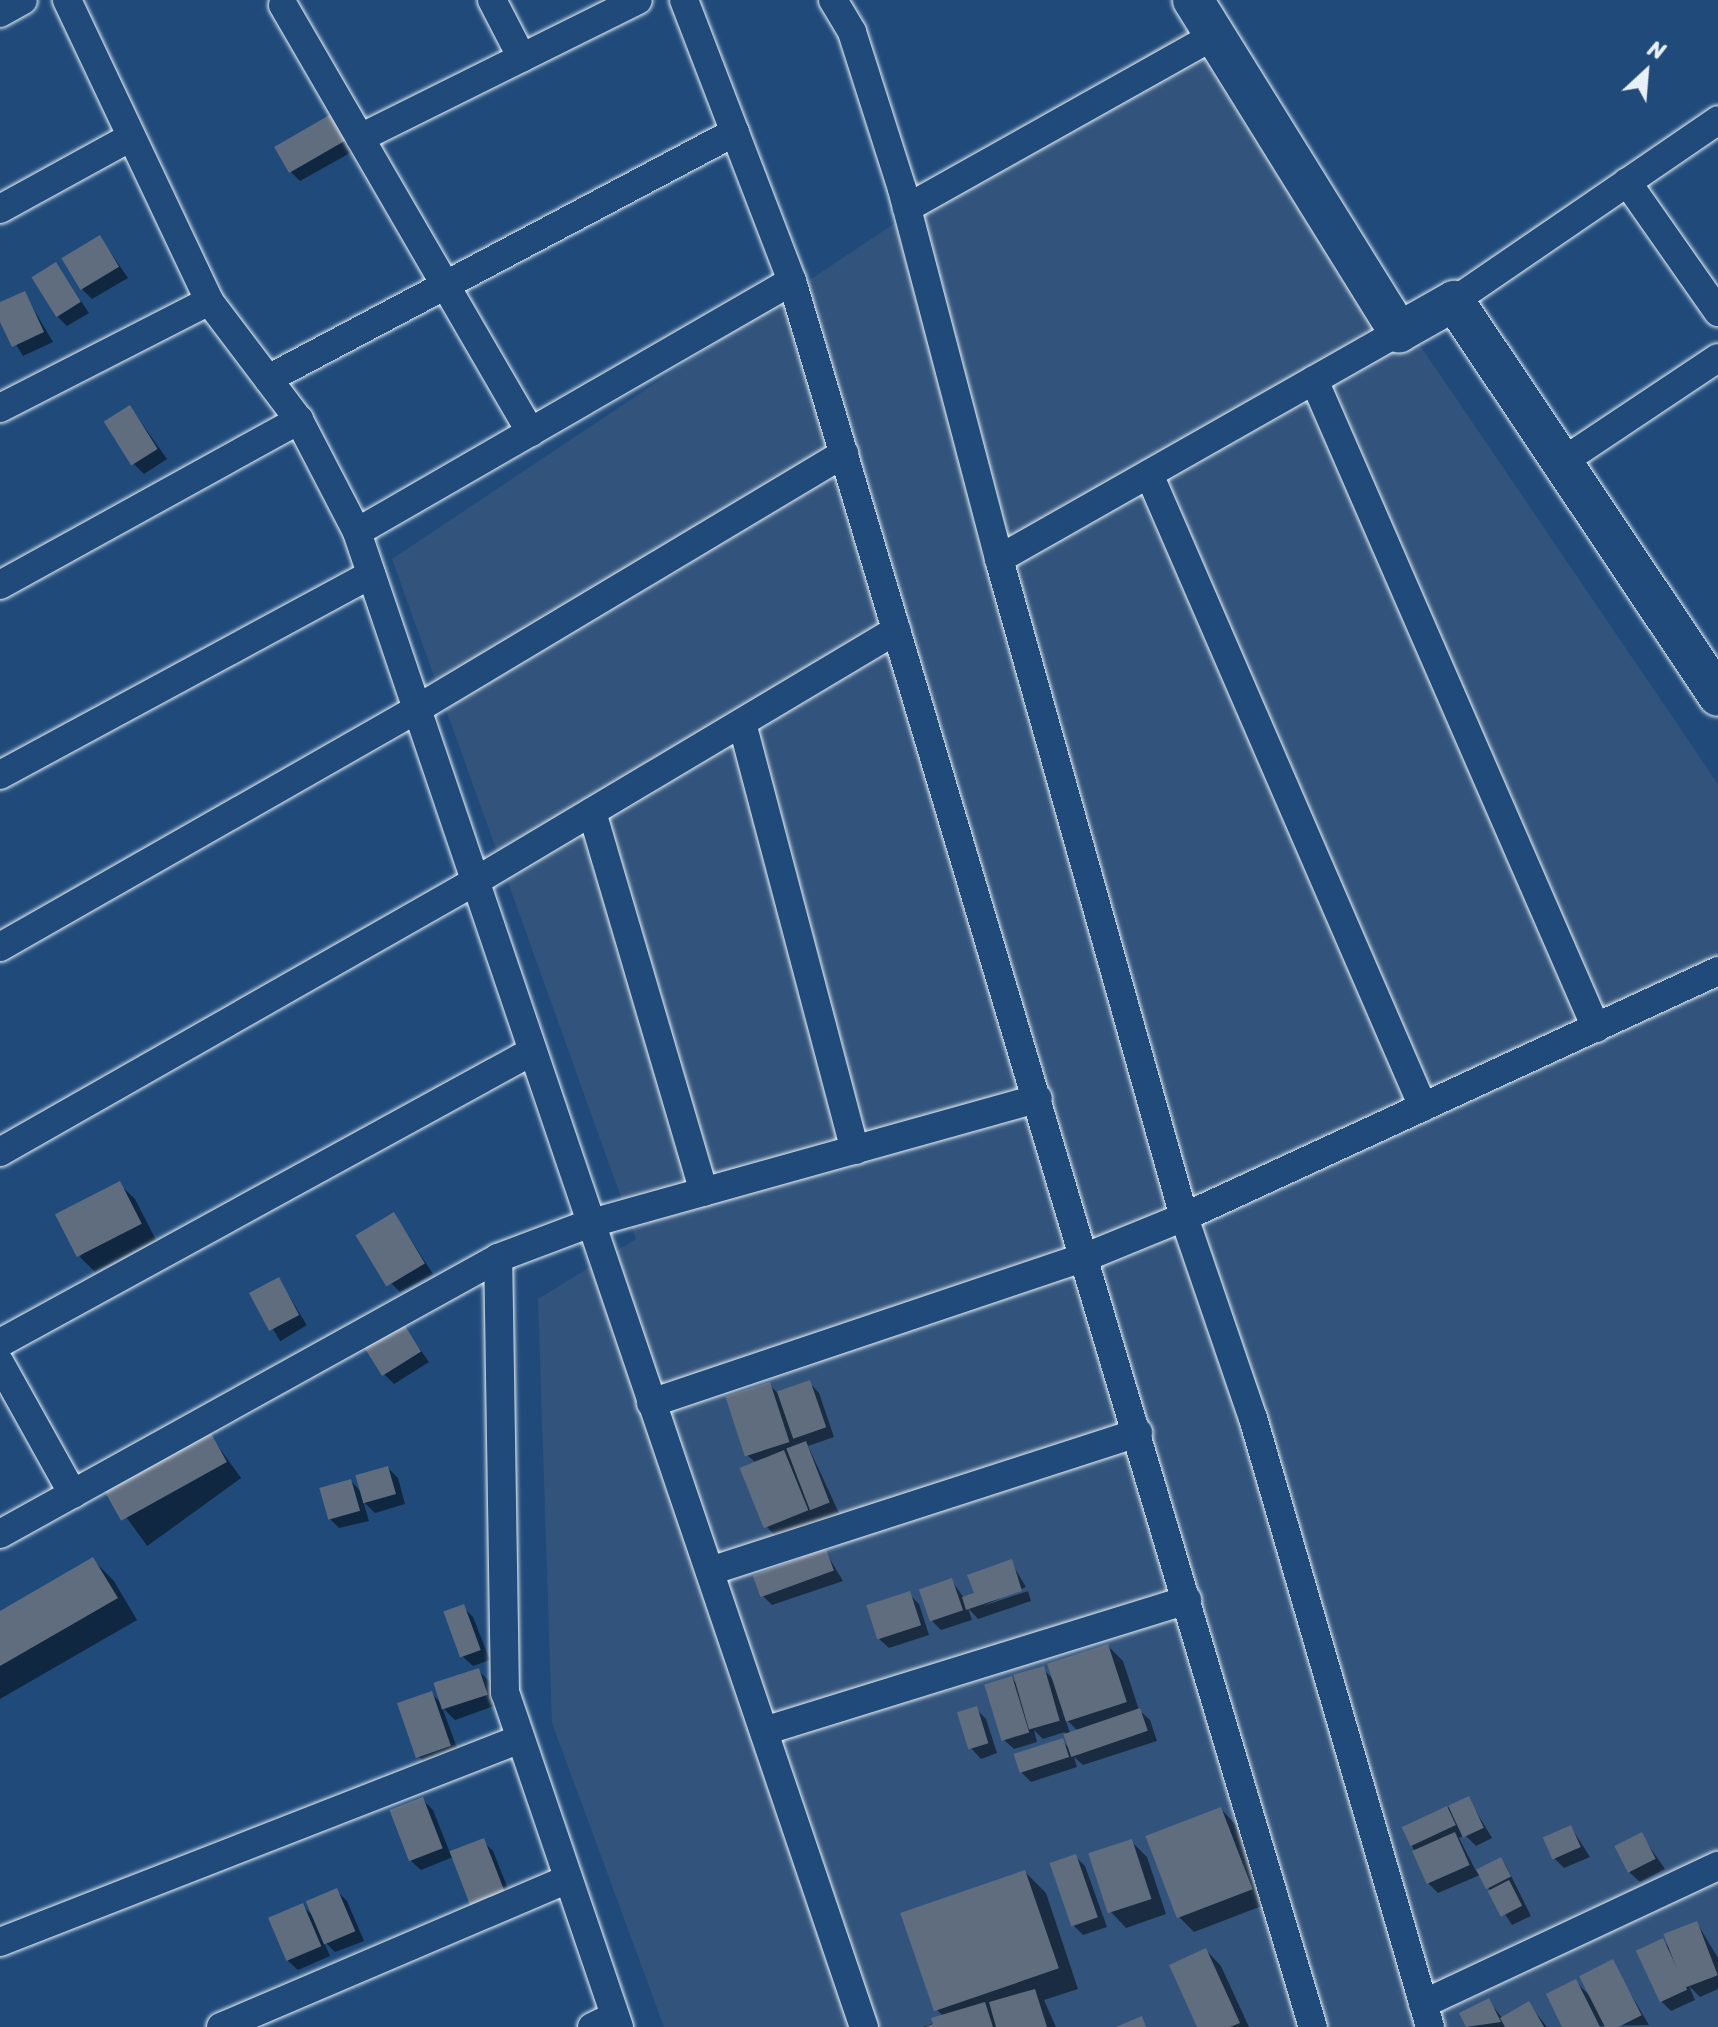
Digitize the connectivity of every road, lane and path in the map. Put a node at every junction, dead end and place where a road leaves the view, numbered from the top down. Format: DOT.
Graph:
graph roads {
  1 [pos="23,0"];
  2 [pos="67,0"];
  3 [pos="492,0"];
  4 [pos="638,0"];
  5 [pos="684,0"];
  6 [pos="833,0"];
  7 [pos="1193,0"];
  8 [pos="283,5"];
  9 [pos="0,13"];
  10 [pos="1212,37"];
  11 [pos="522,58"];
  12 [pos="1718,120"];
  13 [pos="735,132"];
  14 [pos="129,138"];
  15 [pos="360,138"];
  16 [pos="1627,182"];
  17 [pos="907,208"];
  18 [pos="0,209"];
  19 [pos="792,281"];
  20 [pos="445,286"];
  21 [pos="209,301"];
  22 [pos="1454,301"];
  23 [pos="1718,312"];
  24 [pos="1399,332"];
  25 [pos="1718,358"];
  26 [pos="268,379"];
  27 [pos="1314,380"];
  28 [pos="0,408"];
  29 [pos="299,420"];
  30 [pos="531,432"];
  31 [pos="844,453"];
  32 [pos="1562,462"];
  33 [pos="1149,474"];
  34 [pos="357,532"];
  35 [pos="999,559"];
  36 [pos="371,574"];
  37 [pos="0,585"];
  38 [pos="897,630"];
  39 [pos="1718,696"];
  40 [pos="417,709"];
  41 [pos="742,723"];
  42 [pos="0,775"];
  43 [pos="592,812"];
  44 [pos="474,882"];
  45 [pos="0,947"];
  46 [pos="1718,971"];
  47 [pos="1596,1028"];
  48 [pos="531,1052"];
  49 [pos="1038,1098"];
  50 [pos="1423,1107"];
  51 [pos="855,1150"];
  52 [pos="0,1152"];
  53 [pos="704,1192"];
  54 [pos="1184,1217"];
  55 [pos="588,1224"];
  56 [pos="1086,1257"];
  57 [pos="498,1258"];
  58 [pos="0,1343"];
  59 [pos="0,1363"];
  60 [pos="651,1403"];
  61 [pos="1138,1433"];
  62 [pos="73,1494"];
  63 [pos="0,1534"];
  64 [pos="710,1571"];
  65 [pos="1187,1600"];
  66 [pos="764,1731"];
  67 [pos="520,1739"];
  68 [pos="1718,1866"];
  69 [pos="566,1880"];
  70 [pos="0,1942"];
  71 [pos="1426,2015"];
  72 [pos="608,2023"];
  73 [pos="221,2027"];
  74 [pos="864,2027"];
  75 [pos="1313,2027"];
  1 -- 9 [label="street"];
  2 -- 14 [label="street"];
  3 -- 11 [label="street"];
  4 -- 11 [label="street"];
  5 -- 13 [label="street"];
  6 -- 17 [label="street"];
  7 -- 10 [label="street"];
  8 -- 15 [label="street"];
  10 -- 17 [label="street"];
  10 -- 24 [label="street"];
  11 -- 15 [label="street"];
  12 -- 16 [label="street"];
  13 -- 19 [label="street"];
  13 -- 20 [label="street"];
  14 -- 18 [label="street"];
  14 -- 21 [label="street"];
  15 -- 20 [label="street"];
  16 -- 22 [label="street"];
  16 -- 23 [label="street"];
  17 -- 35 [label="street"];
  19 -- 30 [label="street"];
  19 -- 31 [label="street"];
  20 -- 26 [label="street"];
  20 -- 30 [label="street"];
  21 -- 26 [label="street"];
  21 -- 28 [label="street"];
  22 -- 24 [label="street"];
  22 -- 32 [label="street"];
  24 -- 27 [label="street"];
  25 -- 32 [label="street"];
  26 -- 29 [label="street"];
  27 -- 33 [label="street"];
  27 -- 47 [label="street"];
  29 -- 34 [label="street"];
  29 -- 37 [label="street"];
  30 -- 34 [label="street"];
  31 -- 38 [label="street"];
  31 -- 40 [label="street"];
  32 -- 39 [label="street"];
  33 -- 35 [label="street"];
  33 -- 50 [label="street"];
  34 -- 36 [label="street"];
  35 -- 54 [label="street"];
  36 -- 40 [label="street"];
  36 -- 42 [label="street"];
  38 -- 41 [label="street"];
  38 -- 49 [label="street"];
  40 -- 44 [label="street"];
  40 -- 45 [label="street"];
  41 -- 43 [label="street"];
  41 -- 51 [label="street"];
  43 -- 44 [label="street"];
  43 -- 53 [label="street"];
  44 -- 48 [label="street"];
  44 -- 52 [label="street"];
  46 -- 47 [label="street"];
  47 -- 50 [label="street"];
  48 -- 55 [label="street"];
  48 -- 58 [label="street"];
  49 -- 51 [label="street"];
  49 -- 56 [label="street"];
  50 -- 54 [label="street"];
  51 -- 53 [label="street"];
  53 -- 55 [label="street"];
  54 -- 56 [label="street"];
  54 -- 71 [label="street"];
  55 -- 57 [label="street"];
  55 -- 60 [label="street"];
  56 -- 60 [label="street"];
  56 -- 61 [label="street"];
  57 -- 62 [label="street"];
  57 -- 67 [label="street"];
  59 -- 62 [label="street"];
  60 -- 64 [label="street"];
  61 -- 64 [label="street"];
  61 -- 65 [label="street"];
  62 -- 63 [label="street"];
  64 -- 66 [label="street"];
  65 -- 66 [label="street"];
  65 -- 75 [label="street"];
  66 -- 74 [label="street"];
  67 -- 69 [label="street"];
  67 -- 70 [label="street"];
  68 -- 71 [label="street"];
  69 -- 72 [label="street"];
  69 -- 73 [label="street"];
}
